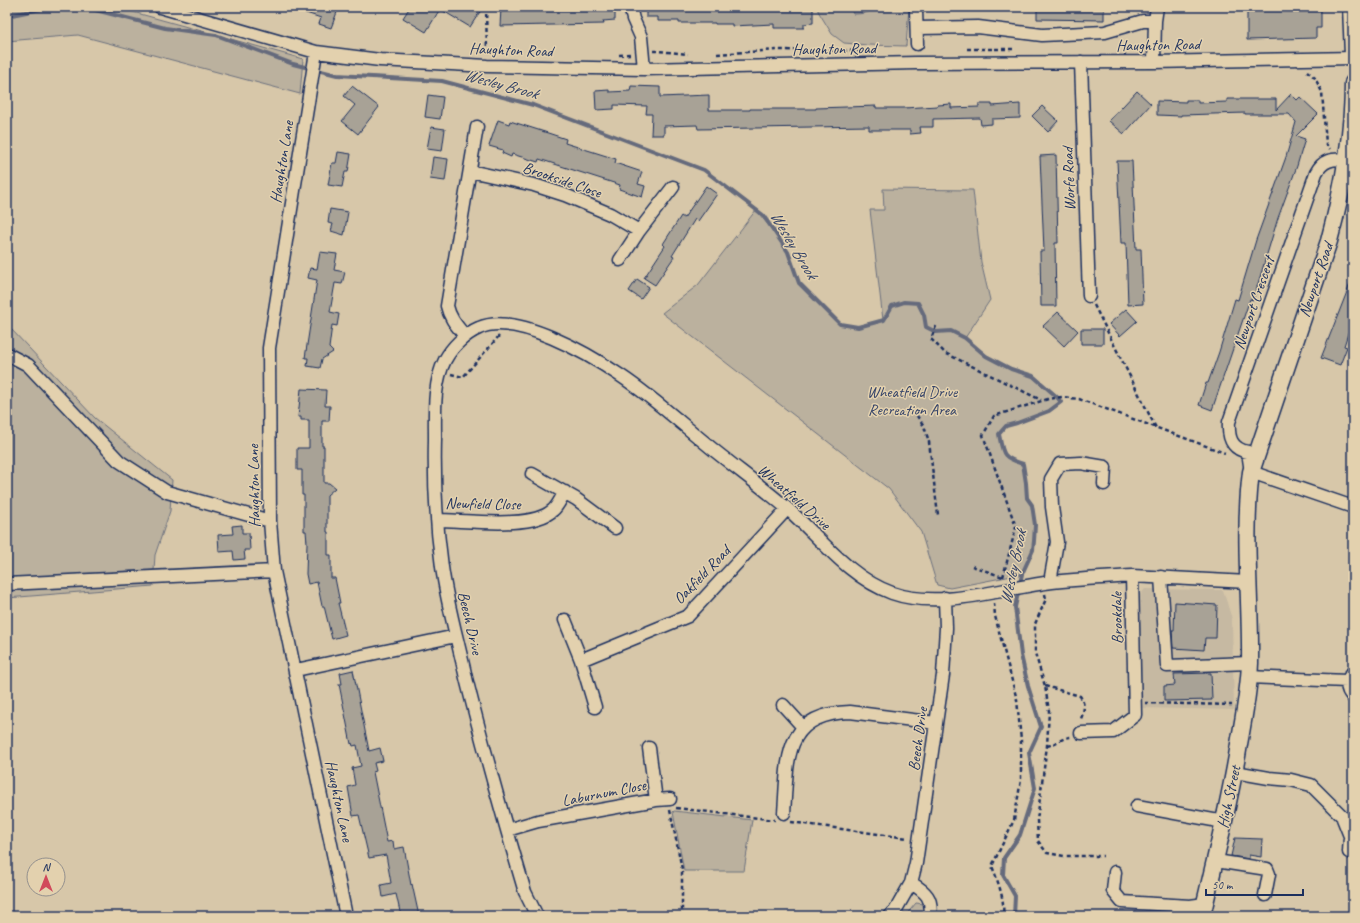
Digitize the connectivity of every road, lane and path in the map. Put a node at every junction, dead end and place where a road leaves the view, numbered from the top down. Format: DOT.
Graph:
graph roads {
  1 [pos="160,7"];
  2 [pos="486,7"];
  3 [pos="630,7"];
  4 [pos="1158,7"];
  5 [pos="1351,7"];
  6 [pos="916,10"];
  7 [pos="1155,21"];
  8 [pos="918,28"];
  9 [pos="917,44"];
  10 [pos="316,52"];
  11 [pos="494,53"];
  12 [pos="643,53"];
  13 [pos="612,55"];
  14 [pos="1353,55"];
  15 [pos="1353,58"];
  16 [pos="1081,62"];
  17 [pos="1154,62"];
  18 [pos="644,69"];
  19 [pos="1307,70"];
  20 [pos="1353,83"];
  21 [pos="1353,102"];
  22 [pos="477,127"];
  23 [pos="1342,159"];
  24 [pos="470,170"];
  25 [pos="673,187"];
  26 [pos="639,231"];
  27 [pos="620,260"];
  28 [pos="1089,296"];
  29 [pos="509,325"];
  30 [pos="936,326"];
  31 [pos="465,336"];
  32 [pos="7,354"];
  33 [pos="441,372"];
  34 [pos="1042,401"];
  35 [pos="917,416"];
  36 [pos="1156,428"];
  37 [pos="1244,452"];
  38 [pos="1251,472"];
  39 [pos="532,474"];
  40 [pos="1104,484"];
  41 [pos="564,492"];
  42 [pos="1353,507"];
  43 [pos="787,508"];
  44 [pos="938,515"];
  45 [pos="437,520"];
  46 [pos="270,521"];
  47 [pos="615,528"];
  48 [pos="972,566"];
  49 [pos="274,572"];
  50 [pos="1132,576"];
  51 [pos="1003,577"];
  52 [pos="1161,577"];
  53 [pos="1248,582"];
  54 [pos="1046,583"];
  55 [pos="7,584"];
  56 [pos="998,592"];
  57 [pos="945,598"];
  58 [pos="565,620"];
  59 [pos="456,636"];
  60 [pos="581,660"];
  61 [pos="296,670"];
  62 [pos="1249,670"];
  63 [pos="1350,676"];
  64 [pos="1045,686"];
  65 [pos="1353,697"];
  66 [pos="1134,703"];
  67 [pos="782,705"];
  68 [pos="1246,705"];
  69 [pos="596,706"];
  70 [pos="936,723"];
  71 [pos="803,727"];
  72 [pos="1081,732"];
  73 [pos="1047,746"];
  74 [pos="649,748"];
  75 [pos="1235,772"];
  76 [pos="656,800"];
  77 [pos="670,803"];
  78 [pos="1137,806"];
  79 [pos="784,813"];
  80 [pos="1224,822"];
  81 [pos="507,830"];
  82 [pos="1349,852"];
  83 [pos="1103,856"];
  84 [pos="1216,861"];
  85 [pos="1115,872"];
  86 [pos="911,884"];
  87 [pos="1265,895"];
  88 [pos="1203,910"];
  89 [pos="346,916"];
  90 [pos="537,916"];
  91 [pos="682,916"];
  92 [pos="890,916"];
  93 [pos="930,916"];
  94 [pos="1003,916"];
  1 -- 10 [label="street, Haughton Road"];
  2 -- 11 [label="path"];
  3 -- 12 [label="street"];
  4 -- 7 [label="street"];
  5 -- 14 [label="main road"];
  6 -- 8 [label="street"];
  7 -- 8 [label="street"];
  7 -- 17 [label="street"];
  8 -- 9 [label="street"];
  10 -- 18 [label="street, Haughton Road"];
  10 -- 46 [label="street, Haughton Lane"];
  12 -- 13 [label="path"];
  12 -- 18 [label="street"];
  15 -- 17 [label="street, Haughton Road"];
  16 -- 17 [label="street, Haughton Road"];
  16 -- 18 [label="street, Haughton Road"];
  16 -- 28 [label="street, Worfe Road"];
  19 -- 23 [label="path"];
  20 -- 21 [label="main road, Newport Road"];
  21 -- 23 [label="main road, Newport Road"];
  22 -- 24 [label="street"];
  23 -- 37 [label="street, Newport Crescent"];
  23 -- 38 [label="main road, Newport Road"];
  24 -- 26 [label="street, Brookside Close"];
  24 -- 31 [label="street"];
  25 -- 26 [label="street"];
  26 -- 27 [label="street"];
  28 -- 36 [label="path"];
  29 -- 31 [label="street, Wheatfield Drive"];
  29 -- 33 [label="path"];
  29 -- 43 [label="street, Wheatfield Drive"];
  30 -- 34 [label="path"];
  31 -- 33 [label="street, Beech Drive"];
  32 -- 46 [label="street"];
  33 -- 45 [label="street, Beech Drive"];
  34 -- 36 [label="path"];
  34 -- 51 [label="path"];
  35 -- 44 [label="path"];
  36 -- 37 [label="path"];
  37 -- 38 [label="street, Newport Crescent"];
  38 -- 42 [label="street"];
  38 -- 53 [label="main road, High Street"];
  39 -- 41 [label="street, Newfield Close"];
  40 -- 54 [label="street"];
  41 -- 45 [label="street, Newfield Close"];
  41 -- 47 [label="street, Newfield Close"];
  43 -- 57 [label="street, Wheatfield Drive"];
  43 -- 60 [label="street, Oakfield Road"];
  45 -- 59 [label="street, Beech Drive"];
  46 -- 49 [label="street, Haughton Lane"];
  48 -- 51 [label="path"];
  49 -- 55 [label="street"];
  49 -- 61 [label="street, Haughton Lane"];
  50 -- 52 [label="street, Brookdale"];
  50 -- 54 [label="street, Wheatfield Drive"];
  50 -- 66 [label="street, Brookdale"];
  51 -- 56 [label="path"];
  52 -- 53 [label="street, Brookdale"];
  52 -- 62 [label="street"];
  53 -- 62 [label="main road, High Street"];
  54 -- 56 [label="street, Wheatfield Drive"];
  54 -- 64 [label="path"];
  56 -- 57 [label="street, Wheatfield Drive"];
  56 -- 94 [label="path"];
  57 -- 70 [label="street, Beech Drive"];
  58 -- 60 [label="street"];
  59 -- 61 [label="street"];
  59 -- 81 [label="street, Beech Drive"];
  60 -- 69 [label="street"];
  61 -- 89 [label="street, Haughton Lane"];
  62 -- 63 [label="street"];
  62 -- 68 [label="main road, High Street"];
  63 -- 65 [label="street"];
  64 -- 72 [label="path"];
  64 -- 73 [label="path"];
  66 -- 68 [label="path"];
  66 -- 72 [label="street, Brookdale"];
  67 -- 71 [label="street"];
  68 -- 75 [label="main road, High Street"];
  70 -- 71 [label="street"];
  70 -- 86 [label="street, Beech Drive"];
  71 -- 79 [label="street"];
  72 -- 73 [label="path"];
  73 -- 83 [label="path"];
  74 -- 76 [label="street, Laburnum Close"];
  75 -- 80 [label="main road, High Street"];
  75 -- 82 [label="street"];
  76 -- 77 [label="street"];
  76 -- 81 [label="street, Laburnum Close"];
  77 -- 91 [label="path"];
  78 -- 80 [label="street"];
  80 -- 84 [label="main road, High Street"];
  81 -- 90 [label="street, Beech Drive"];
  84 -- 87 [label="street"];
  84 -- 88 [label="main road, High Street"];
  85 -- 88 [label="street"];
  86 -- 92 [label="street, Beech Drive"];
  86 -- 93 [label="street"];
}
